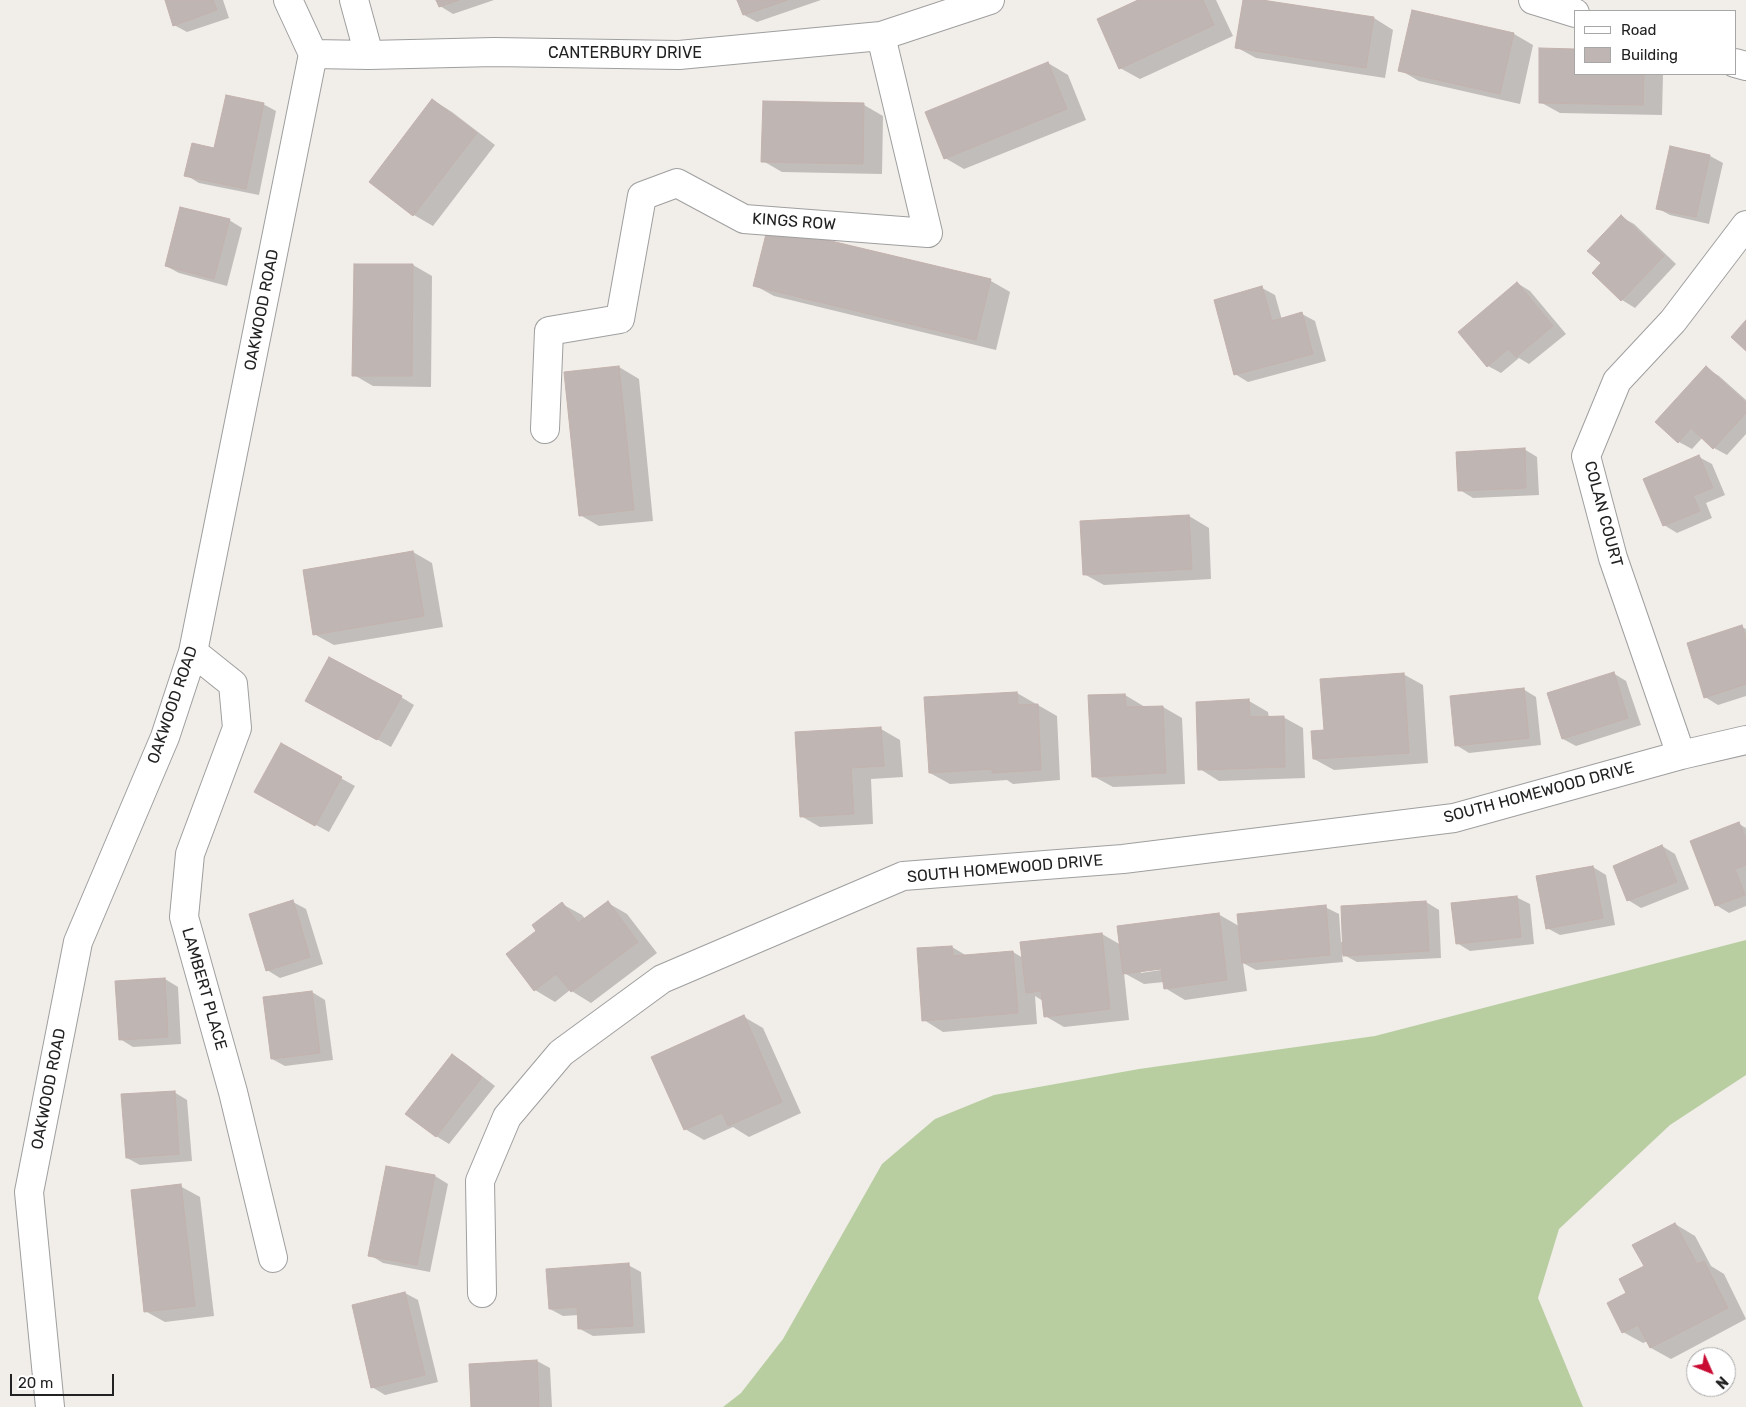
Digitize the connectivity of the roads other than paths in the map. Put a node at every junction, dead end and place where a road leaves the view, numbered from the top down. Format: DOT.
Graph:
graph roads {
  1 [pos="288,0"];
  2 [pos="354,0"];
  3 [pos="990,0"];
  4 [pos="1532,0"];
  5 [pos="1574,13"];
  6 [pos="880,36"];
  7 [pos="314,54"];
  8 [pos="369,55"];
  9 [pos="1746,225"];
  10 [pos="545,430"];
  11 [pos="193,652"];
  12 [pos="1746,740"];
  13 [pos="1681,755"];
  14 [pos="273,1258"];
  15 [pos="482,1293"];
  16 [pos="50,1407"];
  1 -- 7 [label="street"];
  2 -- 8 [label="street"];
  3 -- 6 [label="street, CANTERBURY DRIVE"];
  4 -- 5 [label="street"];
  6 -- 8 [label="street, CANTERBURY DRIVE"];
  6 -- 10 [label="street, KINGS ROW"];
  7 -- 8 [label="street, CANTERBURY DRIVE"];
  7 -- 11 [label="street, OAKWOOD ROAD"];
  9 -- 13 [label="street, COLAN COURT"];
  11 -- 14 [label="street, LAMBERT PLACE"];
  11 -- 16 [label="street, OAKWOOD ROAD"];
  12 -- 13 [label="street, SOUTH HOMEWOOD DRIVE"];
  13 -- 15 [label="street, SOUTH HOMEWOOD DRIVE"];
}
